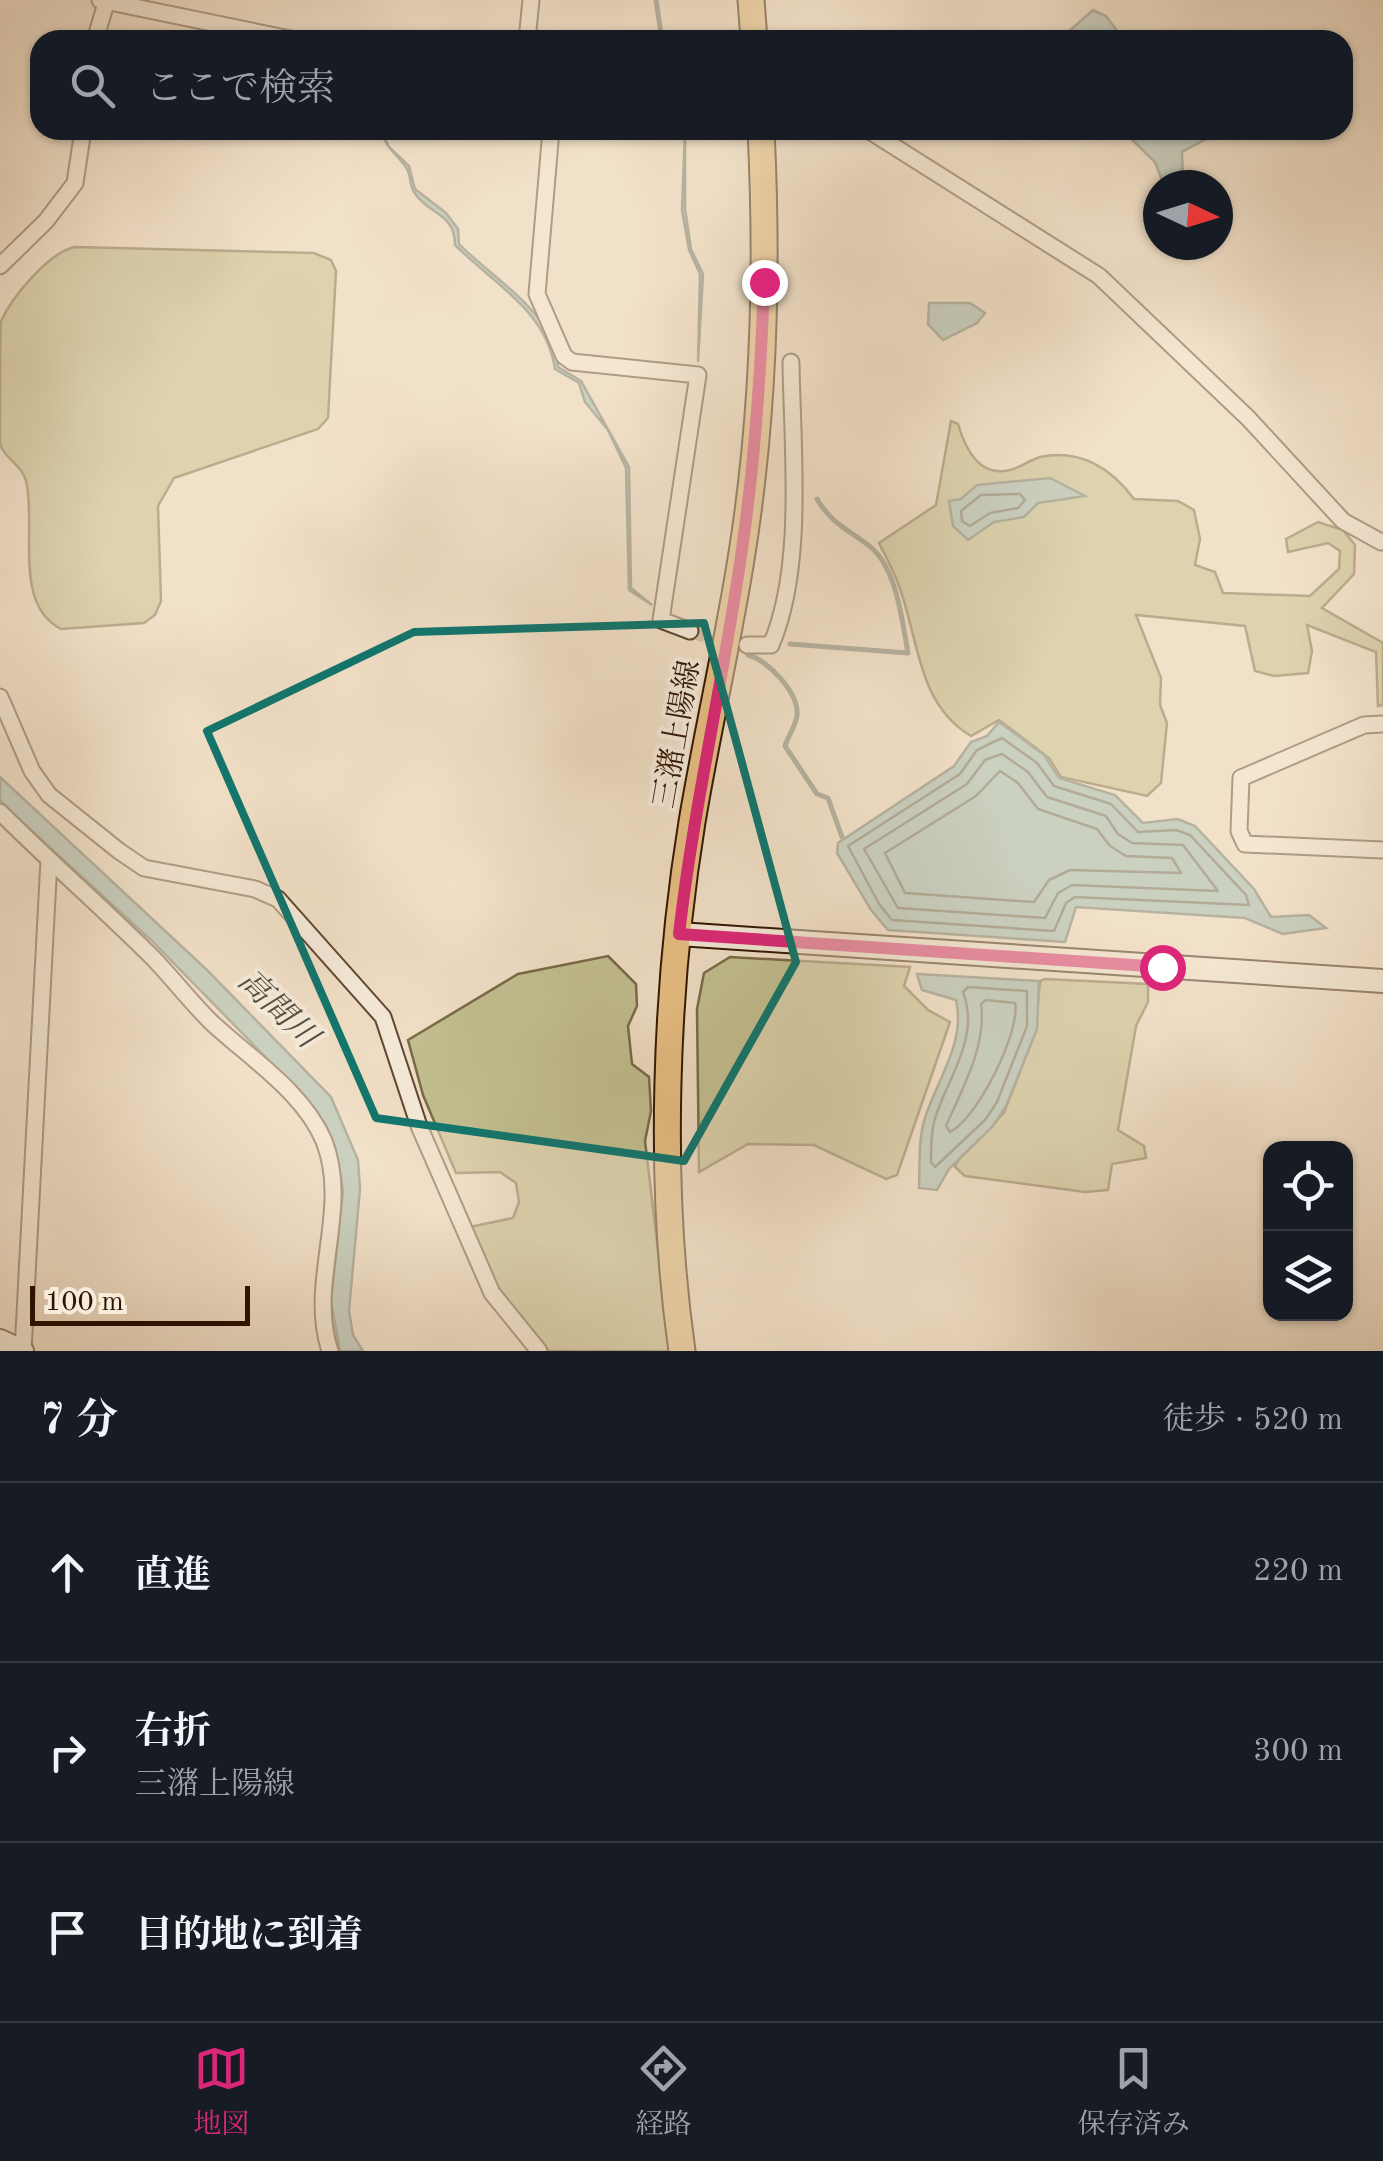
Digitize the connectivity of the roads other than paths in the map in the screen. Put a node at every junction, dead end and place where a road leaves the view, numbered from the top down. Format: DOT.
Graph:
graph roads {
  1 [pos="105,0"];
  2 [pos="530,0"];
  3 [pos="751,0"];
  4 [pos="98,30"];
  5 [pos="248,30"];
  6 [pos="528,30"];
  7 [pos="753,30"];
  8 [pos="82,140"];
  9 [pos="550,140"];
  10 [pos="761,140"];
  11 [pos="884,140"];
  12 [pos="0,266"];
  13 [pos="791,362"];
  14 [pos="1382,542"];
  15 [pos="690,631"];
  16 [pos="746,645"];
  17 [pos="0,697"];
  18 [pos="1383,724"];
  19 [pos="0,812"];
  20 [pos="1383,850"];
  21 [pos="49,860"];
  22 [pos="679,934"];
  23 [pos="1383,981"];
  24 [pos="0,1341"];
  25 [pos="22,1351"];
  26 [pos="330,1351"];
  27 [pos="539,1351"];
  28 [pos="682,1351"];
  1 -- 4 [label="street"];
  1 -- 5 [label="street"];
  2 -- 6 [label="street"];
  3 -- 7 [label="main road"];
  8 -- 12 [label="street"];
  9 -- 15 [label="street"];
  10 -- 22 [label="main road, 三潴上陽線"];
  11 -- 14 [label="street"];
  13 -- 16 [label="street"];
  17 -- 27 [label="street"];
  18 -- 20 [label="street"];
  19 -- 21 [label="street"];
  21 -- 25 [label="street"];
  21 -- 26 [label="street"];
  22 -- 23 [label="street"];
  22 -- 28 [label="main road, 三潴上陽線"];
  24 -- 25 [label="street"];
}
